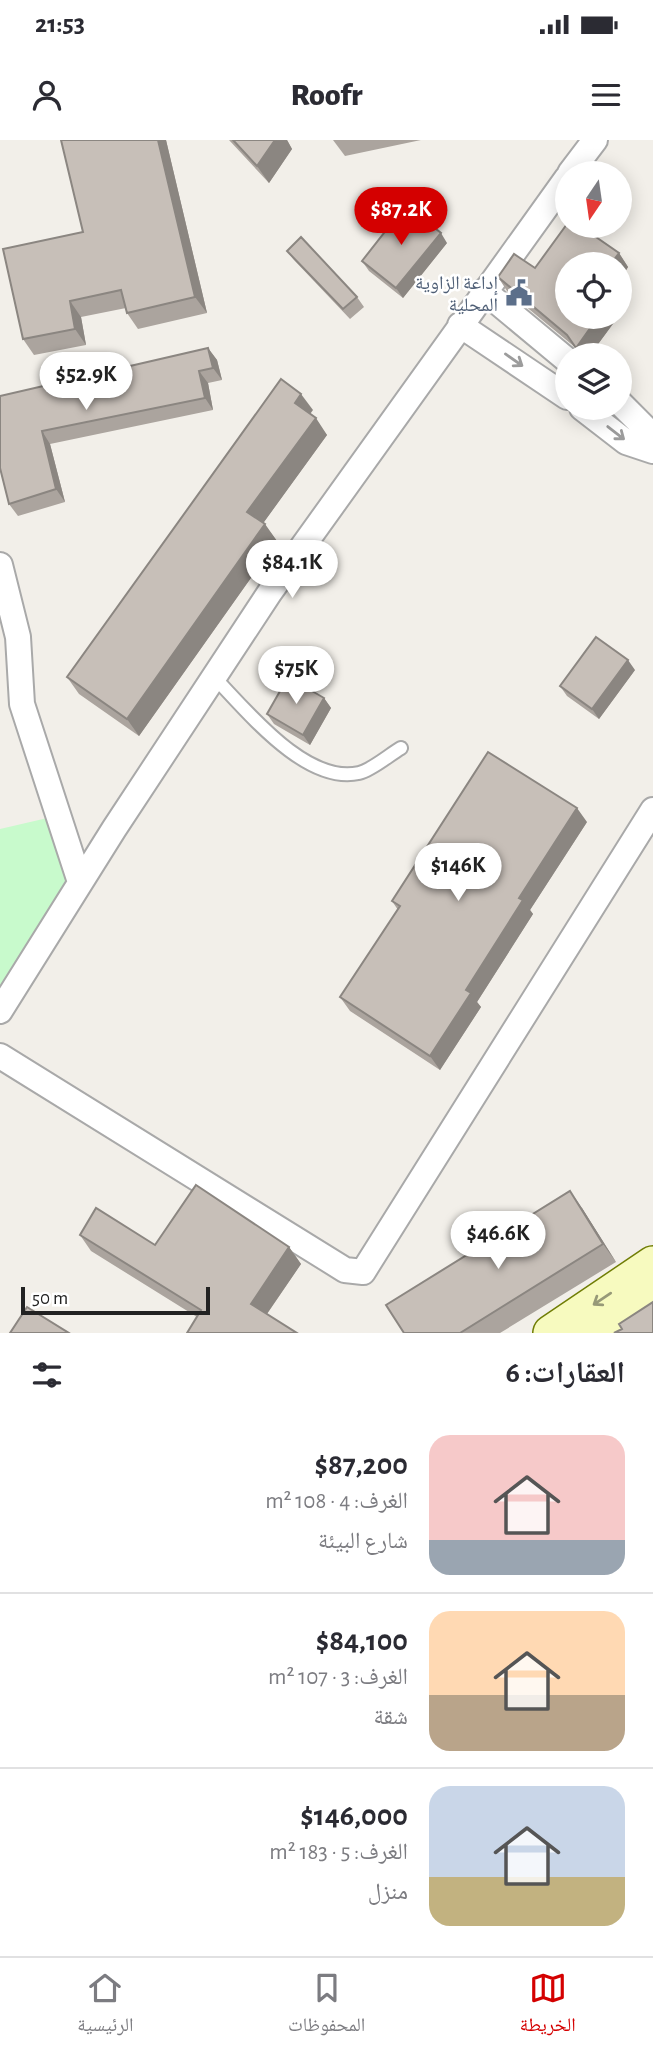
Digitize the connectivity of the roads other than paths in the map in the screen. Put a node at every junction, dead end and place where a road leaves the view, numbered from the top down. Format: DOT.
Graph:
graph roads {
  1 [pos="595,140"];
  2 [pos="579,161"];
  3 [pos="555,194"];
  4 [pos="484,291"];
  5 [pos="460,325"];
  6 [pos="555,350"];
  7 [pos="555,389"];
  8 [pos="632,415"];
  9 [pos="598,420"];
  10 [pos="653,436"];
  11 [pos="653,451"];
  12 [pos="0,565"];
  13 [pos="214,677"];
  14 [pos="401,748"];
  15 [pos="653,810"];
  16 [pos="80,882"];
  17 [pos="0,1011"];
  18 [pos="0,1056"];
  19 [pos="653,1264"];
  20 [pos="653,1296"];
  21 [pos="551,1333"];
  22 [pos="596,1333"];
  1 -- 2 [label="street"];
  3 -- 4 [label="street"];
  4 -- 5 [label="street"];
  4 -- 6 [label="street"];
  5 -- 7 [label="street, one-way"];
  5 -- 13 [label="street"];
  8 -- 10 [label="street"];
  9 -- 11 [label="street, one-way"];
  12 -- 16 [label="street"];
  13 -- 14 [label="lane"];
  13 -- 16 [label="street"];
  15 -- 18 [label="street"];
  16 -- 17 [label="street"];
  19 -- 21 [label="main road, one-way"];
  20 -- 22 [label="main road"];
}
